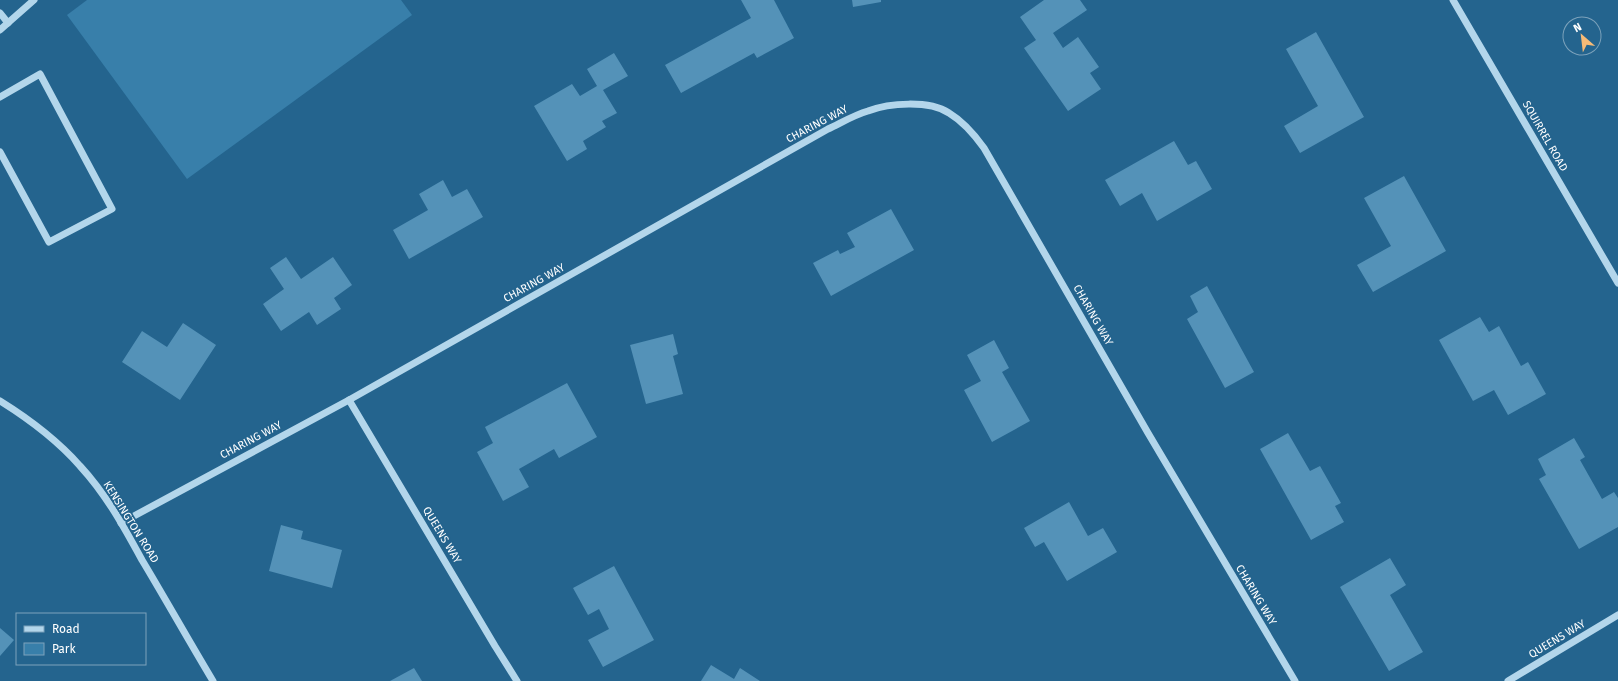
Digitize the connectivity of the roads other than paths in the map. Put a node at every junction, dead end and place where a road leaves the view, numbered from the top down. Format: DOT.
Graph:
graph roads {
  1 [pos="34,0"];
  2 [pos="1453,0"];
  3 [pos="0,13"];
  4 [pos="8,22"];
  5 [pos="0,30"];
  6 [pos="0,97"];
  7 [pos="0,152"];
  8 [pos="1618,283"];
  9 [pos="349,400"];
  10 [pos="0,401"];
  11 [pos="121,523"];
  12 [pos="1618,615"];
  13 [pos="213,681"];
  14 [pos="517,681"];
  15 [pos="1295,681"];
  16 [pos="1508,681"];
  1 -- 4 [label="street"];
  2 -- 8 [label="street, SQUIRREL ROAD"];
  3 -- 4 [label="street"];
  4 -- 5 [label="street"];
  6 -- 7 [label="street"];
  9 -- 11 [label="street, CHARING WAY"];
  9 -- 14 [label="street, QUEENS WAY"];
  9 -- 15 [label="street, CHARING WAY"];
  10 -- 11 [label="street, KENSINGTON ROAD"];
  11 -- 13 [label="street, KENSINGTON ROAD"];
  12 -- 16 [label="street, QUEENS WAY"];
}
